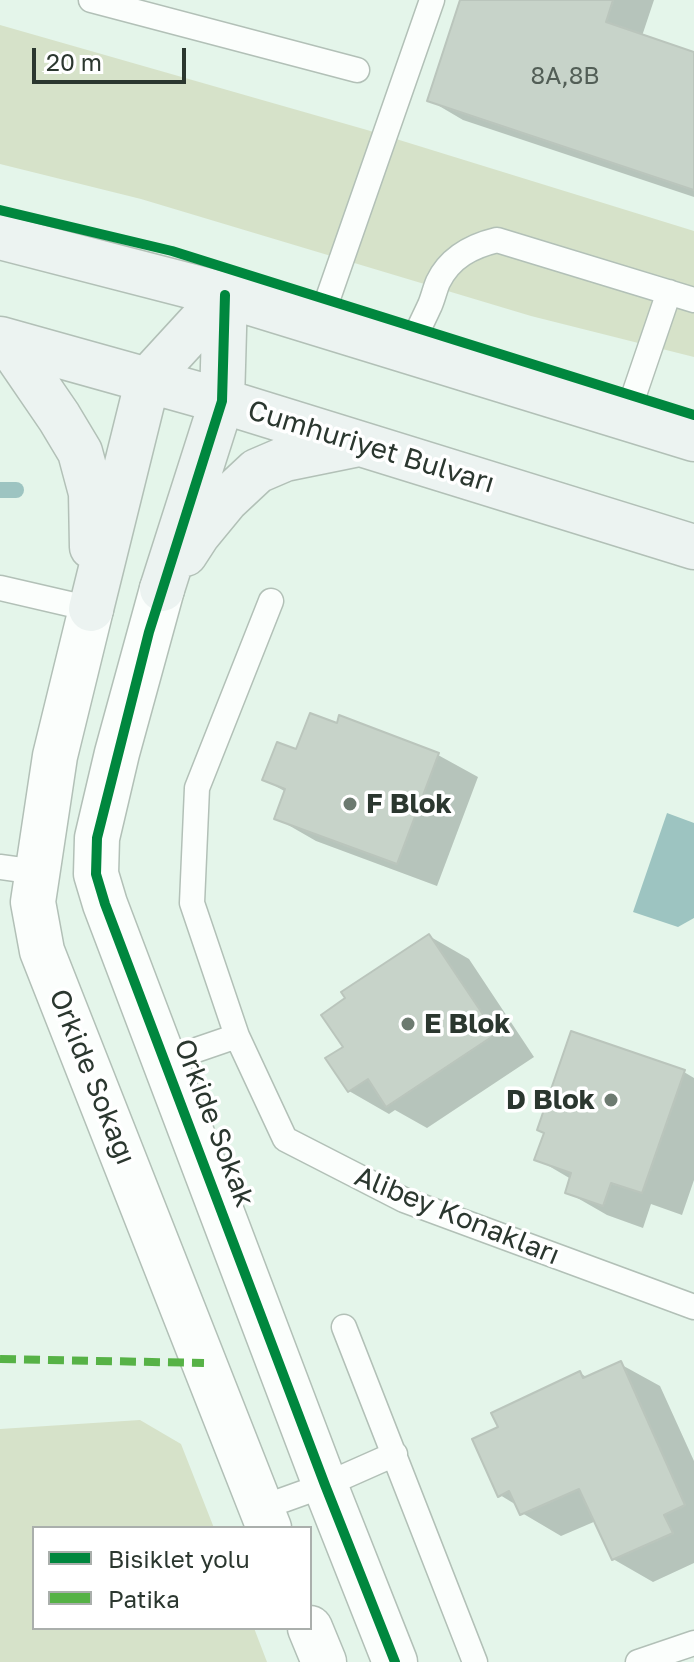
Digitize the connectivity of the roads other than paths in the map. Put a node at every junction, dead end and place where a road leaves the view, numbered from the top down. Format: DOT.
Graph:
graph roads {
  1 [pos="91,0"];
  2 [pos="432,0"];
  3 [pos="133,6"];
  4 [pos="357,70"];
  5 [pos="0,237"];
  6 [pos="669,292"];
  7 [pos="225,295"];
  8 [pos="694,300"];
  9 [pos="319,324"];
  10 [pos="4,340"];
  11 [pos="408,350"];
  12 [pos="148,379"];
  13 [pos="222,401"];
  14 [pos="626,418"];
  15 [pos="694,439"];
  16 [pos="361,444"];
  17 [pos="694,547"];
  18 [pos="0,588"];
  19 [pos="162,589"];
  20 [pos="271,601"];
  21 [pos="91,609"];
  22 [pos="18,870"];
  23 [pos="237,1036"];
  24 [pos="164,1061"];
  25 [pos="694,1307"];
  26 [pos="344,1327"];
  27 [pos="395,1454"];
  28 [pos="325,1485"];
  29 [pos="265,1518"];
  30 [pos="311,1630"];
  31 [pos="694,1643"];
  32 [pos="324,1662"];
  33 [pos="395,1662"];
  34 [pos="475,1662"];
  35 [pos="638,1662"];
  1 -- 3 [label="lane"];
  2 -- 9 [label="lane"];
  3 -- 4 [label="lane"];
  5 -- 7 [label="street"];
  6 -- 8 [label="lane"];
  6 -- 11 [label="lane"];
  6 -- 14 [label="lane"];
  7 -- 9 [label="street"];
  7 -- 12 [label="street"];
  7 -- 13 [label="street"];
  9 -- 11 [label="street"];
  10 -- 12 [label="street, Cumhuriyet Bulvarı"];
  10 -- 21 [label="street"];
  11 -- 14 [label="street"];
  12 -- 13 [label="street, Cumhuriyet Bulvarı"];
  12 -- 21 [label="street"];
  13 -- 16 [label="street, Cumhuriyet Bulvarı"];
  13 -- 19 [label="street"];
  14 -- 15 [label="street"];
  16 -- 17 [label="street, Cumhuriyet Bulvarı"];
  16 -- 19 [label="street"];
  18 -- 21 [label="lane"];
  19 -- 24 [label="street, Orkide Sokak"];
  20 -- 23 [label="lane, Alibey Konakları"];
  21 -- 22 [label="street, Orkide Sokağı"];
  22 -- 29 [label="street, Orkide Sokağı"];
  23 -- 24 [label="lane"];
  23 -- 25 [label="lane, Alibey Konakları"];
  24 -- 28 [label="street, Orkide Sokak"];
  26 -- 27 [label="lane"];
  27 -- 28 [label="lane"];
  27 -- 34 [label="lane"];
  28 -- 29 [label="lane"];
  28 -- 33 [label="street, Orkide Sokak"];
  30 -- 32 [label="street"];
  31 -- 35 [label="lane"];
}
